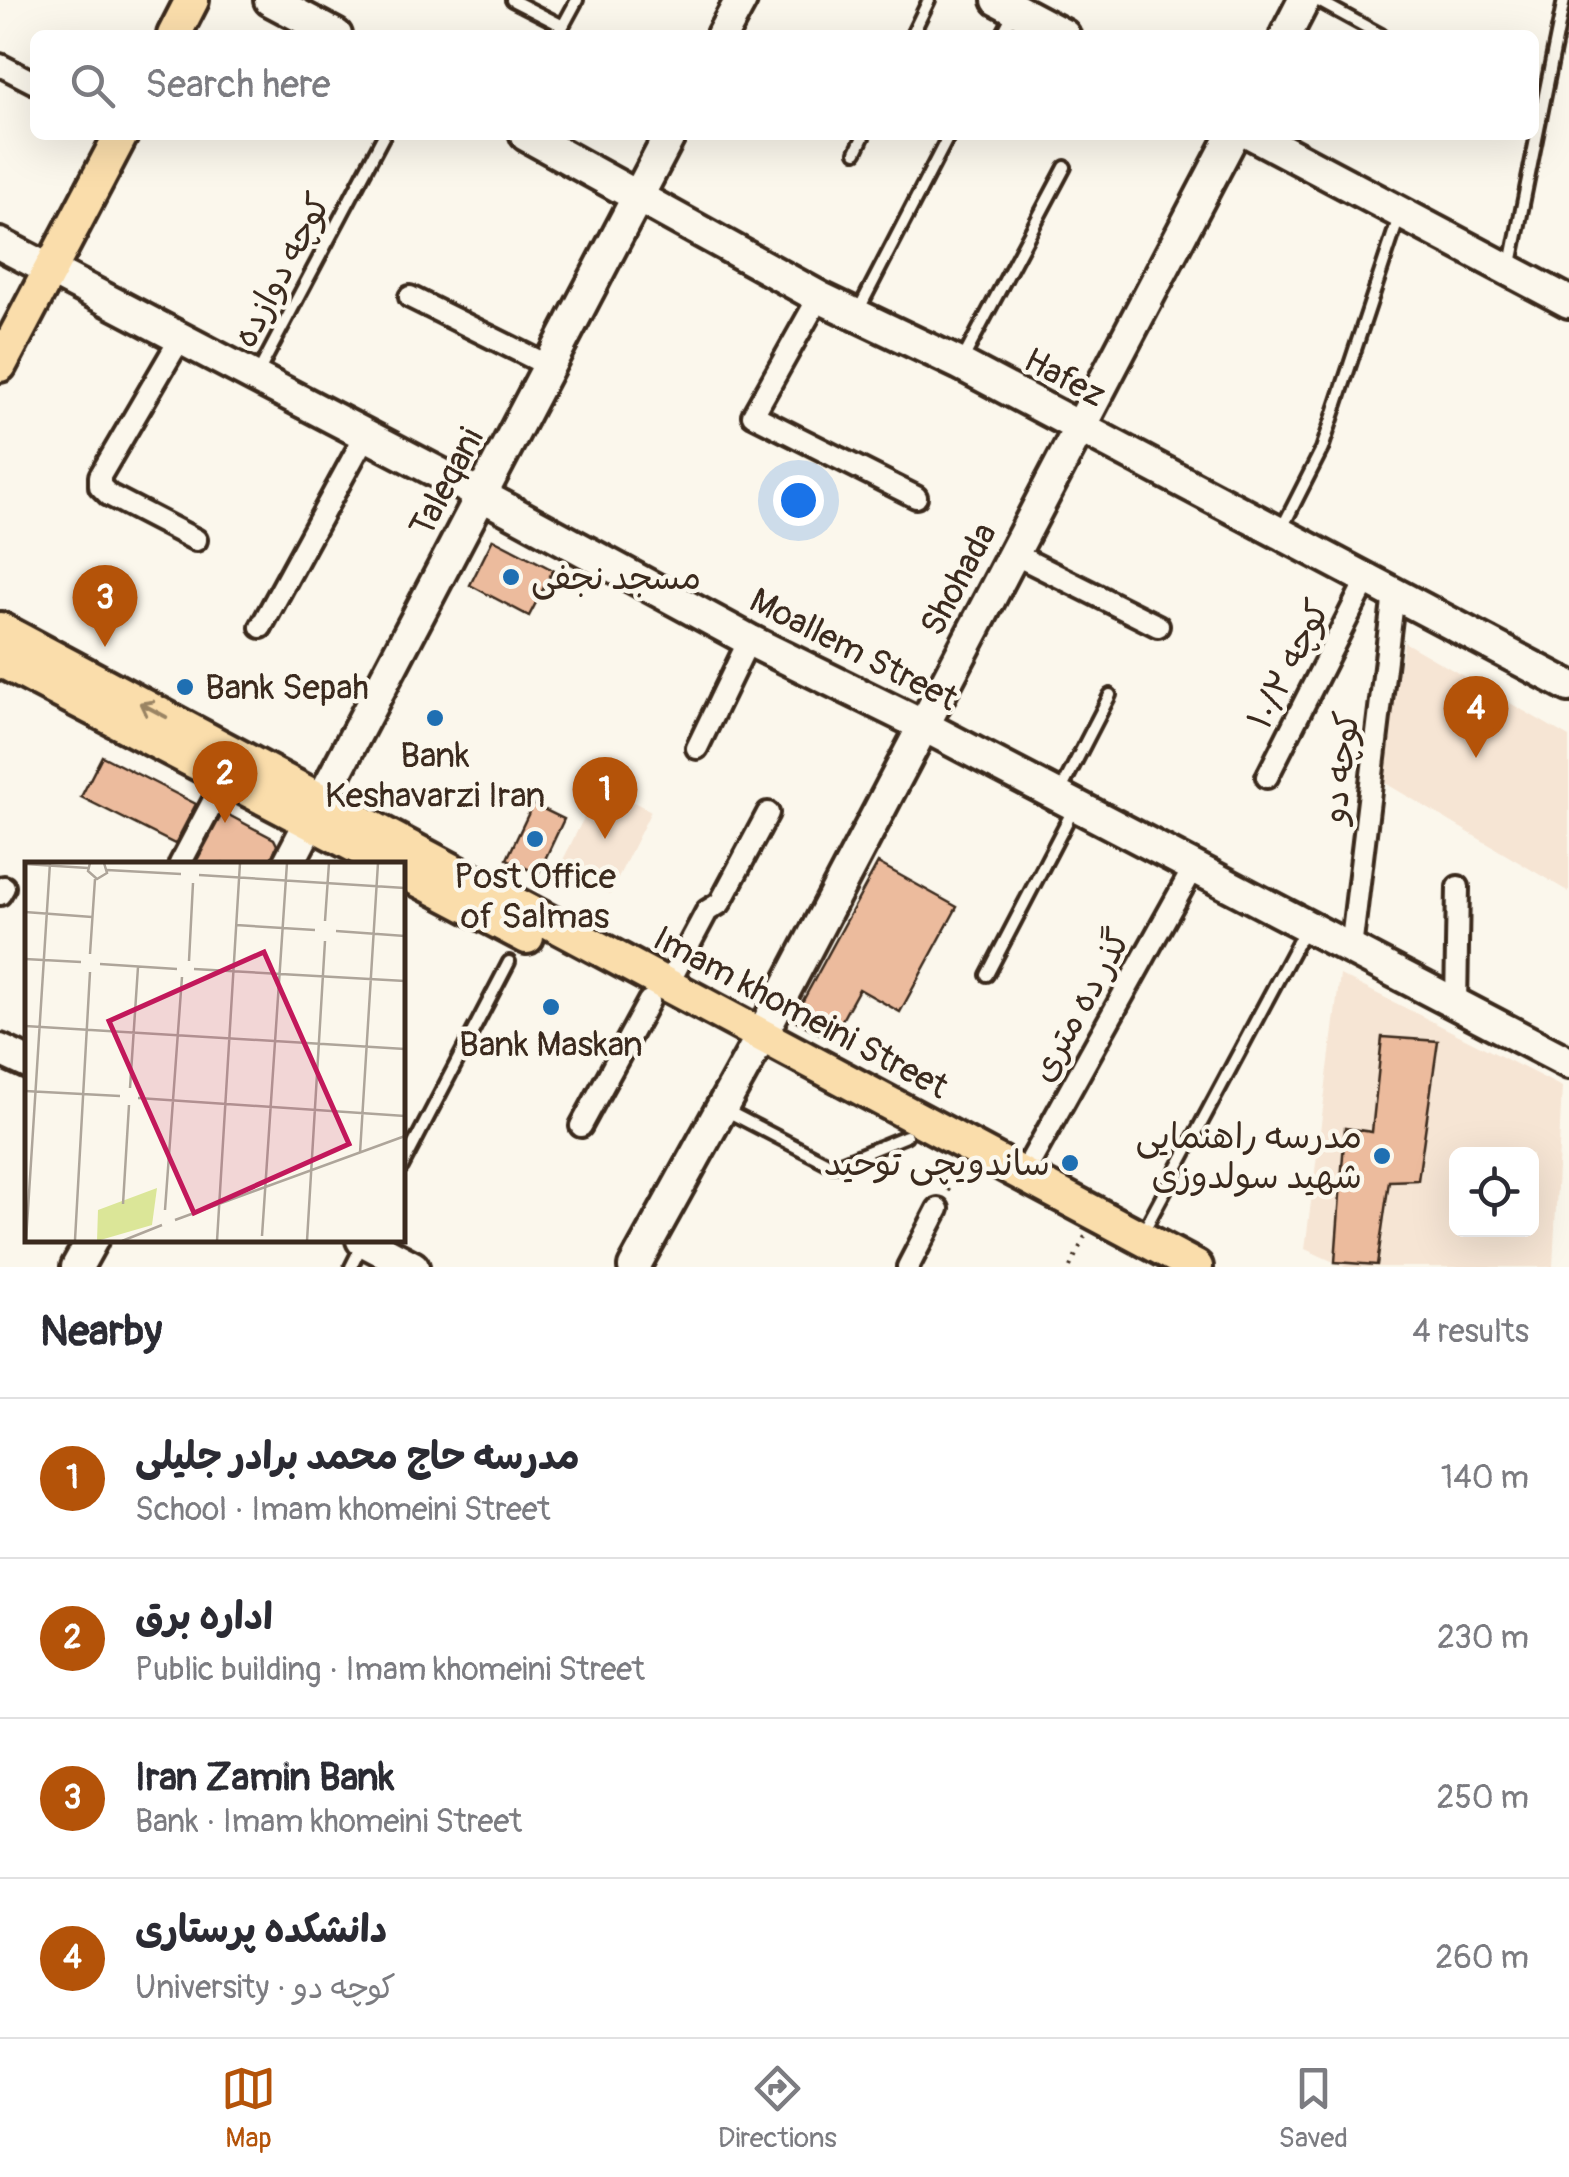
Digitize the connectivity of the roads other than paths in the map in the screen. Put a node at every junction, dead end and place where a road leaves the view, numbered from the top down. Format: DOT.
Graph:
graph roads {
  1 [pos="192,0"];
  2 [pos="270,0"];
  3 [pos="512,0"];
  4 [pos="577,0"];
  5 [pos="740,0"];
  6 [pos="929,0"];
  7 [pos="1304,0"];
  8 [pos="1317,0"];
  9 [pos="1564,0"];
  10 [pos="1008,11"];
  11 [pos="177,30"];
  12 [pos="327,30"];
  13 [pos="558,30"];
  14 [pos="561,30"];
  15 [pos="725,30"];
  16 [pos="914,30"];
  17 [pos="1052,30"];
  18 [pos="1289,30"];
  19 [pos="1372,30"];
  20 [pos="0,65"];
  21 [pos="30,80"];
  22 [pos="1539,125"];
  23 [pos="118,140"];
  24 [pos="381,140"];
  25 [pos="535,140"];
  26 [pos="667,140"];
  27 [pos="862,140"];
  28 [pos="947,140"];
  29 [pos="1230,140"];
  30 [pos="1263,140"];
  31 [pos="1536,140"];
  32 [pos="856,152"];
  33 [pos="1065,166"];
  34 [pos="638,195"];
  35 [pos="1400,213"];
  36 [pos="0,244"];
  37 [pos="51,270"];
  38 [pos="1510,270"];
  39 [pos="410,297"];
  40 [pos="819,297"];
  41 [pos="1569,302"];
  42 [pos="856,314"];
  43 [pos="180,339"];
  44 [pos="0,364"];
  45 [pos="960,364"];
  46 [pos="549,366"];
  47 [pos="256,377"];
  48 [pos="1080,428"];
  49 [pos="365,436"];
  50 [pos="481,495"];
  51 [pos="916,497"];
  52 [pos="1280,533"];
  53 [pos="196,540"];
  54 [pos="1014,554"];
  55 [pos="1380,586"];
  56 [pos="1158,626"];
  57 [pos="261,627"];
  58 [pos="0,629"];
  59 [pos="748,640"];
  60 [pos="0,660"];
  61 [pos="1569,686"];
  62 [pos="1110,696"];
  63 [pos="924,726"];
  64 [pos="697,748"];
  65 [pos="1267,777"];
  66 [pos="224,779"];
  67 [pos="1067,801"];
  68 [pos="316,812"];
  69 [pos="768,813"];
  70 [pos="181,862"];
  71 [pos="289,862"];
  72 [pos="387,862"];
  73 [pos="1194,867"];
  74 [pos="405,872"];
  75 [pos="1458,887"];
  76 [pos="1306,926"];
  77 [pos="1351,949"];
  78 [pos="509,962"];
  79 [pos="987,976"];
  80 [pos="658,994"];
  81 [pos="1456,1004"];
  82 [pos="756,1045"];
  83 [pos="0,1050"];
  84 [pos="25,1062"];
  85 [pos="1569,1063"];
  86 [pos="722,1108"];
  87 [pos="581,1126"];
  88 [pos="906,1136"];
  89 [pos="405,1162"];
  90 [pos="1023,1175"];
  91 [pos="938,1209"];
  92 [pos="1140,1237"];
  93 [pos="91,1242"];
  94 [pos="361,1247"];
  95 [pos="77,1267"];
  96 [pos="413,1267"];
  97 [pos="634,1267"];
  98 [pos="908,1267"];
  99 [pos="1156,1267"];
  100 [pos="1196,1267"];
  1 -- 11 [label="main road"];
  2 -- 12 [label="street"];
  3 -- 13 [label="lane"];
  4 -- 14 [label="lane"];
  5 -- 15 [label="street"];
  6 -- 16 [label="lane"];
  7 -- 18 [label="street"];
  8 -- 19 [label="lane"];
  9 -- 22 [label="lane"];
  10 -- 17 [label="street"];
  20 -- 21 [label="street"];
  23 -- 37 [label="main road"];
  24 -- 47 [label="lane, کوچه دوازده"];
  25 -- 34 [label="street, Hafez"];
  26 -- 34 [label="street, Taleqani"];
  27 -- 32 [label="lane"];
  28 -- 42 [label="lane"];
  29 -- 48 [label="street, Shohada"];
  30 -- 35 [label="street"];
  31 -- 38 [label="lane"];
  33 -- 45 [label="lane"];
  34 -- 40 [label="street, Hafez"];
  34 -- 46 [label="street, Taleqani"];
  35 -- 38 [label="street"];
  35 -- 52 [label="lane"];
  36 -- 37 [label="street, Moallem Street"];
  37 -- 43 [label="street, Moallem Street"];
  37 -- 44 [label="main road"];
  38 -- 41 [label="street"];
  39 -- 46 [label="street"];
  40 -- 42 [label="street, Hafez"];
  40 -- 51 [label="street"];
  42 -- 45 [label="street, Hafez"];
  43 -- 47 [label="street, Moallem Street"];
  43 -- 53 [label="street"];
  45 -- 48 [label="street, Hafez"];
  46 -- 50 [label="street, Taleqani"];
  47 -- 49 [label="street, Moallem Street"];
  48 -- 52 [label="street, Hafez"];
  48 -- 54 [label="street, Shohada"];
  49 -- 50 [label="street, Moallem Street"];
  49 -- 57 [label="street"];
  50 -- 59 [label="street, Moallem Street"];
  50 -- 68 [label="street, Taleqani"];
  52 -- 55 [label="street, Hafez"];
  54 -- 56 [label="street"];
  54 -- 63 [label="street, Shohada"];
  55 -- 61 [label="street, Hafez"];
  55 -- 65 [label="street, کوچه ۱۰/۲"];
  55 -- 77 [label="street, کوچه دو"];
  68 -- 58 [label="main road, Imam khomeini Street, one-way"];
  59 -- 63 [label="street, Moallem Street"];
  59 -- 64 [label="street"];
  60 -- 66 [label="main road, Imam khomeini Street"];
  62 -- 67 [label="lane"];
  63 -- 67 [label="street, Moallem Street"];
  63 -- 82 [label="street, Shohada"];
  66 -- 68 [label="main road, Imam khomeini Street"];
  66 -- 70 [label="street"];
  67 -- 73 [label="street, Moallem Street"];
  67 -- 79 [label="lane"];
  68 -- 71 [label="street, Taleqani"];
  68 -- 72 [label="main road, Imam khomeini Street"];
  68 -- 80 [label="main road, Imam khomeini Street"];
  69 -- 80 [label="street"];
  73 -- 76 [label="street, Moallem Street"];
  73 -- 90 [label="street, گذر ده متری"];
  74 -- 80 [label="main road, Imam khomeini Street"];
  75 -- 81 [label="street"];
  76 -- 77 [label="street, Moallem Street"];
  76 -- 92 [label="lane"];
  77 -- 81 [label="street, Moallem Street"];
  78 -- 89 [label="lane"];
  80 -- 82 [label="main road, Imam khomeini Street"];
  80 -- 87 [label="street"];
  81 -- 85 [label="street, Moallem Street"];
  82 -- 86 [label="street, Shohada"];
  82 -- 88 [label="main road, Imam khomeini Street"];
  82 -- 90 [label="main road, Imam khomeini Street"];
  83 -- 84 [label="street"];
  86 -- 88 [label="lane"];
  86 -- 97 [label="street, Shohada"];
  88 -- 99 [label="main road, Imam khomeini Street"];
  90 -- 92 [label="main road, Imam khomeini Street"];
  91 -- 98 [label="street"];
  92 -- 100 [label="main road, Imam khomeini Street"];
  93 -- 95 [label="street"];
  94 -- 96 [label="street"];
}
